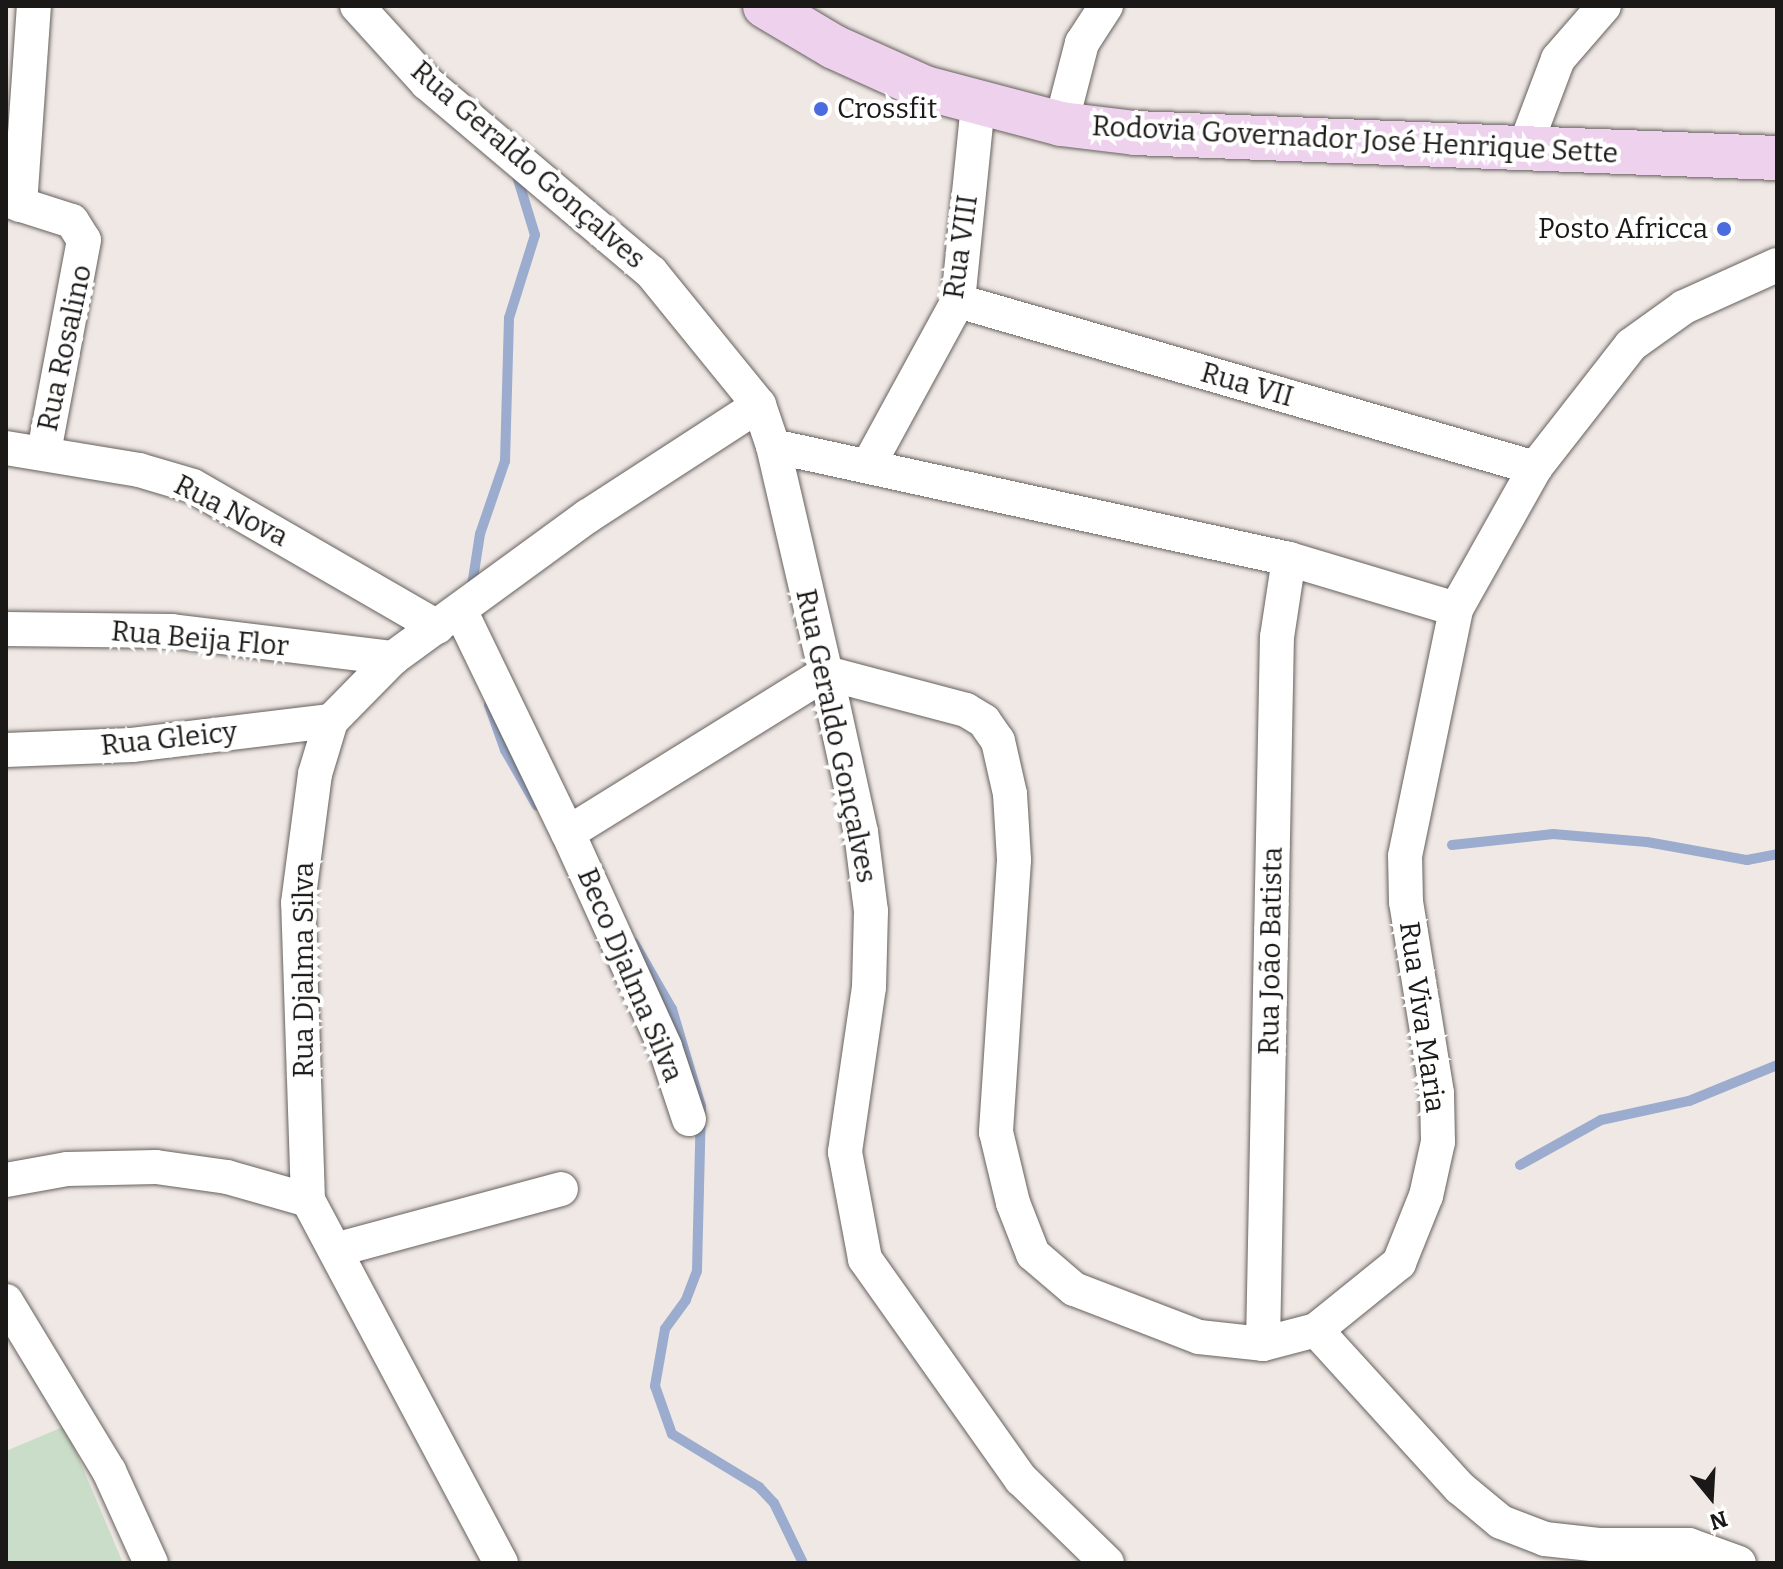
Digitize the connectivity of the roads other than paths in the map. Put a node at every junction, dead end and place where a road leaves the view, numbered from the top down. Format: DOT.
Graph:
graph roads {
  1 [pos="34,6"];
  2 [pos="357,6"];
  3 [pos="765,6"];
  4 [pos="1106,6"];
  5 [pos="1604,6"];
  6 [pos="978,103"];
  7 [pos="1061,124"];
  8 [pos="1524,149"];
  9 [pos="1777,158"];
  10 [pos="13,202"];
  11 [pos="1777,265"];
  12 [pos="958,301"];
  13 [pos="759,405"];
  14 [pos="773,446"];
  15 [pos="6,448"];
  16 [pos="44,452"];
  17 [pos="868,466"];
  18 [pos="1535,468"];
  19 [pos="1289,559"];
  20 [pos="1456,609"];
  21 [pos="448,618"];
  22 [pos="6,629"];
  23 [pos="393,658"];
  24 [pos="826,673"];
  25 [pos="331,721"];
  26 [pos="6,750"];
  27 [pos="568,833"];
  28 [pos="689,1119"];
  29 [pos="6,1180"];
  30 [pos="561,1189"];
  31 [pos="308,1200"];
  32 [pos="335,1250"];
  33 [pos="6,1301"];
  34 [pos="1316,1330"];
  35 [pos="1263,1344"];
  36 [pos="151,1563"];
  37 [pos="501,1563"];
  38 [pos="1107,1563"];
  39 [pos="1739,1563"];
  1 -- 10 [label="street"];
  2 -- 13 [label="street, Rua Geraldo Gonçalves"];
  3 -- 6 [label="main road, Rodovia Governador José Henrique Sette"];
  4 -- 7 [label="street"];
  5 -- 8 [label="street"];
  6 -- 7 [label="main road, Rodovia Governador José Henrique Sette"];
  6 -- 12 [label="street, Rua VIII"];
  7 -- 8 [label="main road, Rodovia Governador José Henrique Sette"];
  8 -- 9 [label="main road, Rodovia Governador José Henrique Sette"];
  10 -- 16 [label="street, Rua Rosalino"];
  11 -- 18 [label="street, Rua Viva Maria"];
  12 -- 17 [label="street, Rua VIII"];
  12 -- 18 [label="street, Rua VII"];
  13 -- 14 [label="street, Rua Geraldo Gonçalves"];
  13 -- 21 [label="street, Rua Djalma Silva"];
  14 -- 17 [label="street"];
  14 -- 24 [label="street, Rua Geraldo Gonçalves"];
  15 -- 16 [label="street, Rua Nova"];
  16 -- 21 [label="street, Rua Nova"];
  17 -- 19 [label="street"];
  18 -- 20 [label="street, Rua Viva Maria"];
  19 -- 20 [label="street"];
  19 -- 35 [label="street, Rua João Batista"];
  20 -- 34 [label="street, Rua Viva Maria"];
  21 -- 23 [label="street, Rua Djalma Silva"];
  21 -- 27 [label="street, Beco Djalma Silva"];
  22 -- 23 [label="street, Rua Beija Flor"];
  23 -- 25 [label="street, Rua Djalma Silva"];
  24 -- 27 [label="street, Beco Djalma Silva"];
  24 -- 35 [label="street, Rua Viva Maria"];
  24 -- 38 [label="street, Rua Geraldo Gonçalves"];
  25 -- 26 [label="street, Rua Gleicy"];
  25 -- 31 [label="street, Rua Djalma Silva"];
  27 -- 28 [label="street, Beco Djalma Silva"];
  29 -- 31 [label="street"];
  30 -- 32 [label="street"];
  31 -- 32 [label="street, Rua Djalma Silva"];
  32 -- 37 [label="street, Rua Djalma Silva"];
  33 -- 36 [label="street"];
  34 -- 35 [label="street, Rua Viva Maria"];
  34 -- 39 [label="street"];
}
